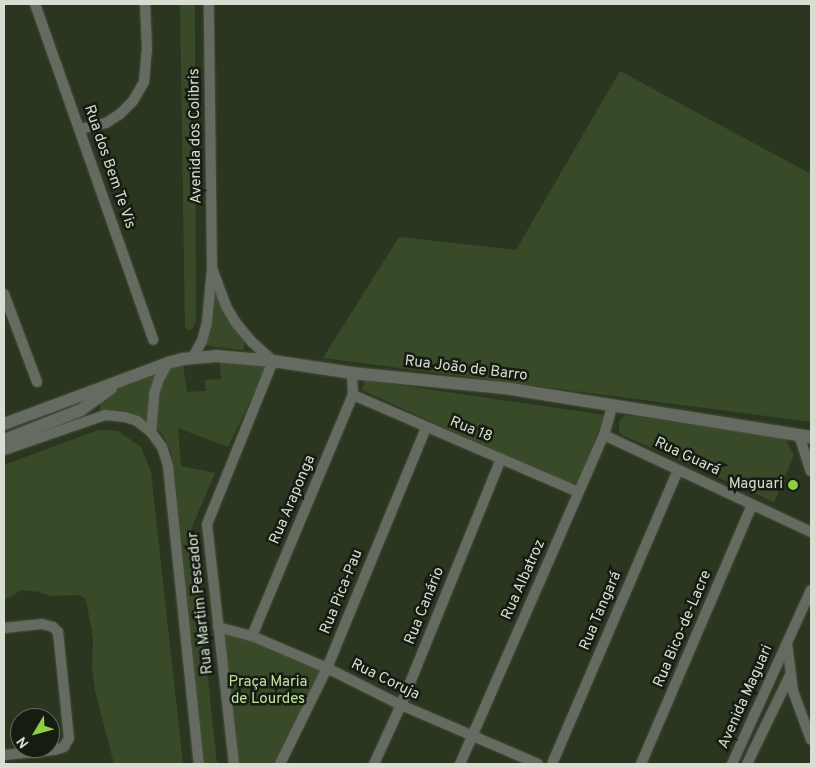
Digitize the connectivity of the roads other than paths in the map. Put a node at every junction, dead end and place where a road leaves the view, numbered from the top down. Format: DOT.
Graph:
graph roads {
  1 [pos="35,4"];
  2 [pos="145,4"];
  3 [pos="209,4"];
  4 [pos="80,129"];
  5 [pos="212,268"];
  6 [pos="4,294"];
  7 [pos="246,336"];
  8 [pos="154,340"];
  9 [pos="202,341"];
  10 [pos="209,356"];
  11 [pos="193,357"];
  12 [pos="244,357"];
  13 [pos="273,361"];
  14 [pos="168,363"];
  15 [pos="352,373"];
  16 [pos="118,381"];
  17 [pos="38,382"];
  18 [pos="353,395"];
  19 [pos="612,406"];
  20 [pos="4,424"];
  21 [pos="426,428"];
  22 [pos="151,432"];
  23 [pos="604,435"];
  24 [pos="805,436"];
  25 [pos="4,440"];
  26 [pos="4,450"];
  27 [pos="502,459"];
  28 [pos="678,470"];
  29 [pos="811,471"];
  30 [pos="578,492"];
  31 [pos="752,505"];
  32 [pos="811,532"];
  33 [pos="811,590"];
  34 [pos="218,626"];
  35 [pos="4,628"];
  36 [pos="252,636"];
  37 [pos="787,642"];
  38 [pos="777,664"];
  39 [pos="327,668"];
  40 [pos="791,673"];
  41 [pos="770,679"];
  42 [pos="788,690"];
  43 [pos="401,705"];
  44 [pos="472,735"];
  45 [pos="811,740"];
  46 [pos="4,755"];
  47 [pos="199,764"];
  48 [pos="234,764"];
  49 [pos="280,764"];
  50 [pos="374,764"];
  51 [pos="460,764"];
  52 [pos="538,764"];
  53 [pos="552,764"];
  54 [pos="640,764"];
  55 [pos="732,764"];
  56 [pos="747,764"];
  1 -- 4 [label="street, Rua dos Bem Te Vis"];
  2 -- 4 [label="street"];
  3 -- 5 [label="street, Avenida dos Colibris"];
  4 -- 8 [label="street, Rua dos Bem Te Vis"];
  5 -- 7 [label="street, Avenida dos Colibris"];
  5 -- 9 [label="street, Avenida dos Colibris"];
  6 -- 17 [label="street"];
  7 -- 12 [label="street"];
  7 -- 13 [label="street, Avenida dos Colibris"];
  9 -- 10 [label="street"];
  9 -- 11 [label="street, Avenida dos Colibris"];
  10 -- 11 [label="street, Rua João de Barro"];
  10 -- 12 [label="street, Rua João de Barro"];
  11 -- 14 [label="street, Rua João de Barro"];
  12 -- 13 [label="street, Rua João de Barro"];
  13 -- 15 [label="street, Rua João de Barro"];
  13 -- 34 [label="street, Rua Martim Pescador"];
  14 -- 16 [label="street, Rua João de Barro"];
  14 -- 22 [label="street"];
  15 -- 18 [label="street, Rua Araponga"];
  15 -- 19 [label="street, Rua João de Barro"];
  16 -- 20 [label="street, Rua João de Barro"];
  16 -- 25 [label="street, Rua João de Barro"];
  18 -- 21 [label="street, Rua 18"];
  18 -- 36 [label="street, Rua Araponga"];
  19 -- 23 [label="street, Rua Albatroz"];
  19 -- 24 [label="street, Rua João de Barro"];
  21 -- 27 [label="street, Rua 18"];
  21 -- 39 [label="street, Rua Pica-Pau"];
  22 -- 26 [label="street"];
  22 -- 47 [label="street, Rua Martim Pescador"];
  23 -- 28 [label="street, Rua Guará"];
  23 -- 30 [label="street, Rua Albatroz"];
  24 -- 29 [label="street"];
  27 -- 30 [label="street, Rua 18"];
  27 -- 43 [label="street, Rua Canário"];
  28 -- 31 [label="street, Rua Guará"];
  28 -- 53 [label="street, Rua Tangará"];
  30 -- 44 [label="street, Rua Albatroz"];
  31 -- 32 [label="street, Rua Guará"];
  31 -- 54 [label="street, Rua Bico-de-Lacre"];
  33 -- 37 [label="street, Avenida Maguari"];
  34 -- 36 [label="street, Rua Coruja"];
  34 -- 48 [label="street, Rua Martim Pescador"];
  35 -- 46 [label="street"];
  36 -- 39 [label="street, Rua Coruja"];
  37 -- 38 [label="street, Avenida Maguari"];
  37 -- 40 [label="street, Avenida Maguari"];
  38 -- 40 [label="street"];
  38 -- 41 [label="street, Avenida Maguari"];
  39 -- 43 [label="street, Rua Coruja"];
  39 -- 49 [label="street, Rua Pica-Pau"];
  40 -- 42 [label="street, Avenida Maguari"];
  41 -- 42 [label="street"];
  41 -- 55 [label="street, Avenida Maguari"];
  42 -- 45 [label="street, Avenida Maguari"];
  42 -- 56 [label="street, Avenida Maguari"];
  43 -- 44 [label="street, Rua Coruja"];
  43 -- 50 [label="street, Rua Canário"];
  44 -- 51 [label="street, Rua Albatroz"];
  44 -- 52 [label="street, Rua Coruja"];
}
